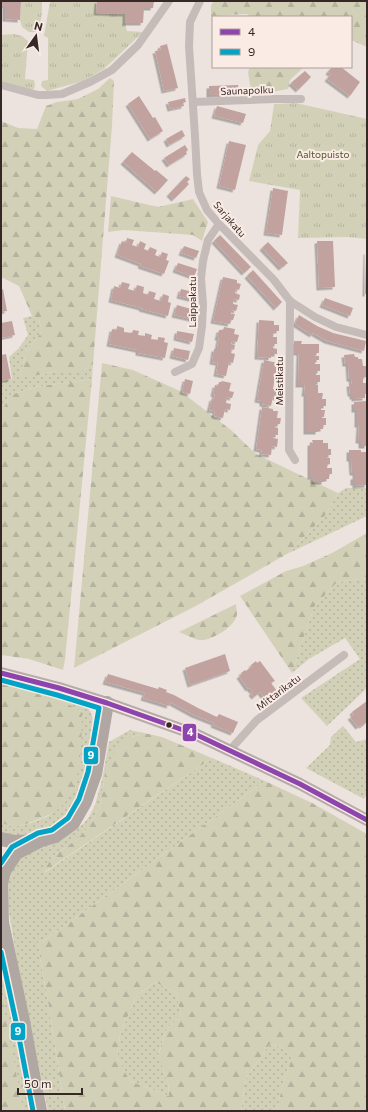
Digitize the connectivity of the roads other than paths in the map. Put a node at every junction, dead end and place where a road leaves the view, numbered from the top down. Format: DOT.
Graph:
graph roads {
  1 [pos="169,1"];
  2 [pos="200,1"];
  3 [pos="1,85"];
  4 [pos="301,99"];
  5 [pos="193,102"];
  6 [pos="219,224"];
  7 [pos="290,301"];
  8 [pos="367,336"];
  9 [pos="176,372"];
  10 [pos="296,460"];
  11 [pos="344,655"];
  12 [pos="1,673"];
  13 [pos="107,703"];
  14 [pos="229,751"];
  15 [pos="367,820"];
  16 [pos="1,839"];
  17 [pos="41,840"];
  18 [pos="2,921"];
  19 [pos="40,1111"];
  1 -- 3 [label="street"];
  2 -- 5 [label="street, Sarjakatu"];
  4 -- 5 [label="street, Saunapolku"];
  5 -- 6 [label="street, Sarjakatu"];
  6 -- 7 [label="street, Sarjakatu"];
  6 -- 9 [label="street, Laippakatu"];
  7 -- 8 [label="street, Sarjakatu"];
  7 -- 10 [label="street, Meistikatu"];
  11 -- 14 [label="street, Mittarikatu"];
  12 -- 13 [label="main road"];
  13 -- 14 [label="main road"];
  13 -- 17 [label="highway"];
  14 -- 15 [label="main road"];
  16 -- 17 [label="highway"];
  17 -- 18 [label="highway"];
  18 -- 19 [label="highway"];
}
